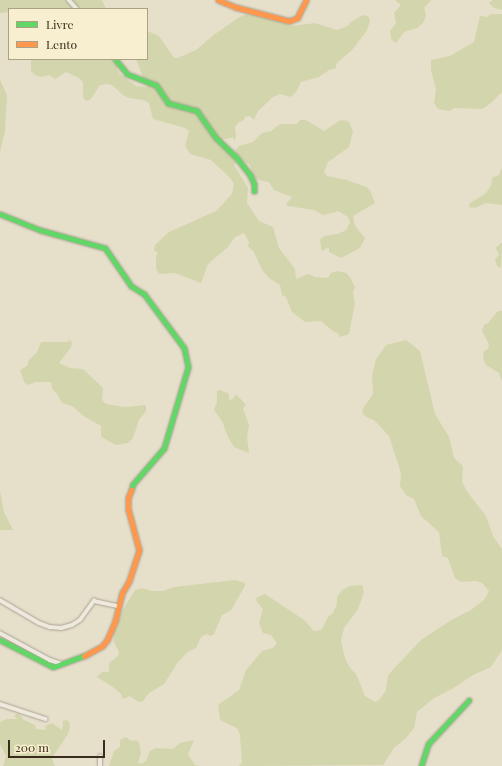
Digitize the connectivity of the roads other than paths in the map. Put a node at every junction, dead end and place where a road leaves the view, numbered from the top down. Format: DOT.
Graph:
graph roads {
  1 [pos="69,0"];
  2 [pos="218,0"];
  3 [pos="306,0"];
  4 [pos="76,8"];
  5 [pos="116,60"];
  6 [pos="254,191"];
  7 [pos="0,214"];
  8 [pos="0,600"];
  9 [pos="117,606"];
  10 [pos="0,633"];
  11 [pos="0,640"];
  12 [pos="53,664"];
  13 [pos="469,700"];
  14 [pos="0,704"];
  15 [pos="46,719"];
  16 [pos="100,756"];
  17 [pos="100,766"];
  18 [pos="420,766"];
  1 -- 4 [label="street"];
  2 -- 3 [label="street"];
  5 -- 6 [label="street"];
  7 -- 9 [label="street"];
  8 -- 9 [label="street"];
  9 -- 12 [label="street"];
  10 -- 12 [label="street"];
  11 -- 12 [label="street"];
  13 -- 18 [label="street"];
  14 -- 15 [label="street"];
  16 -- 17 [label="street"];
}
